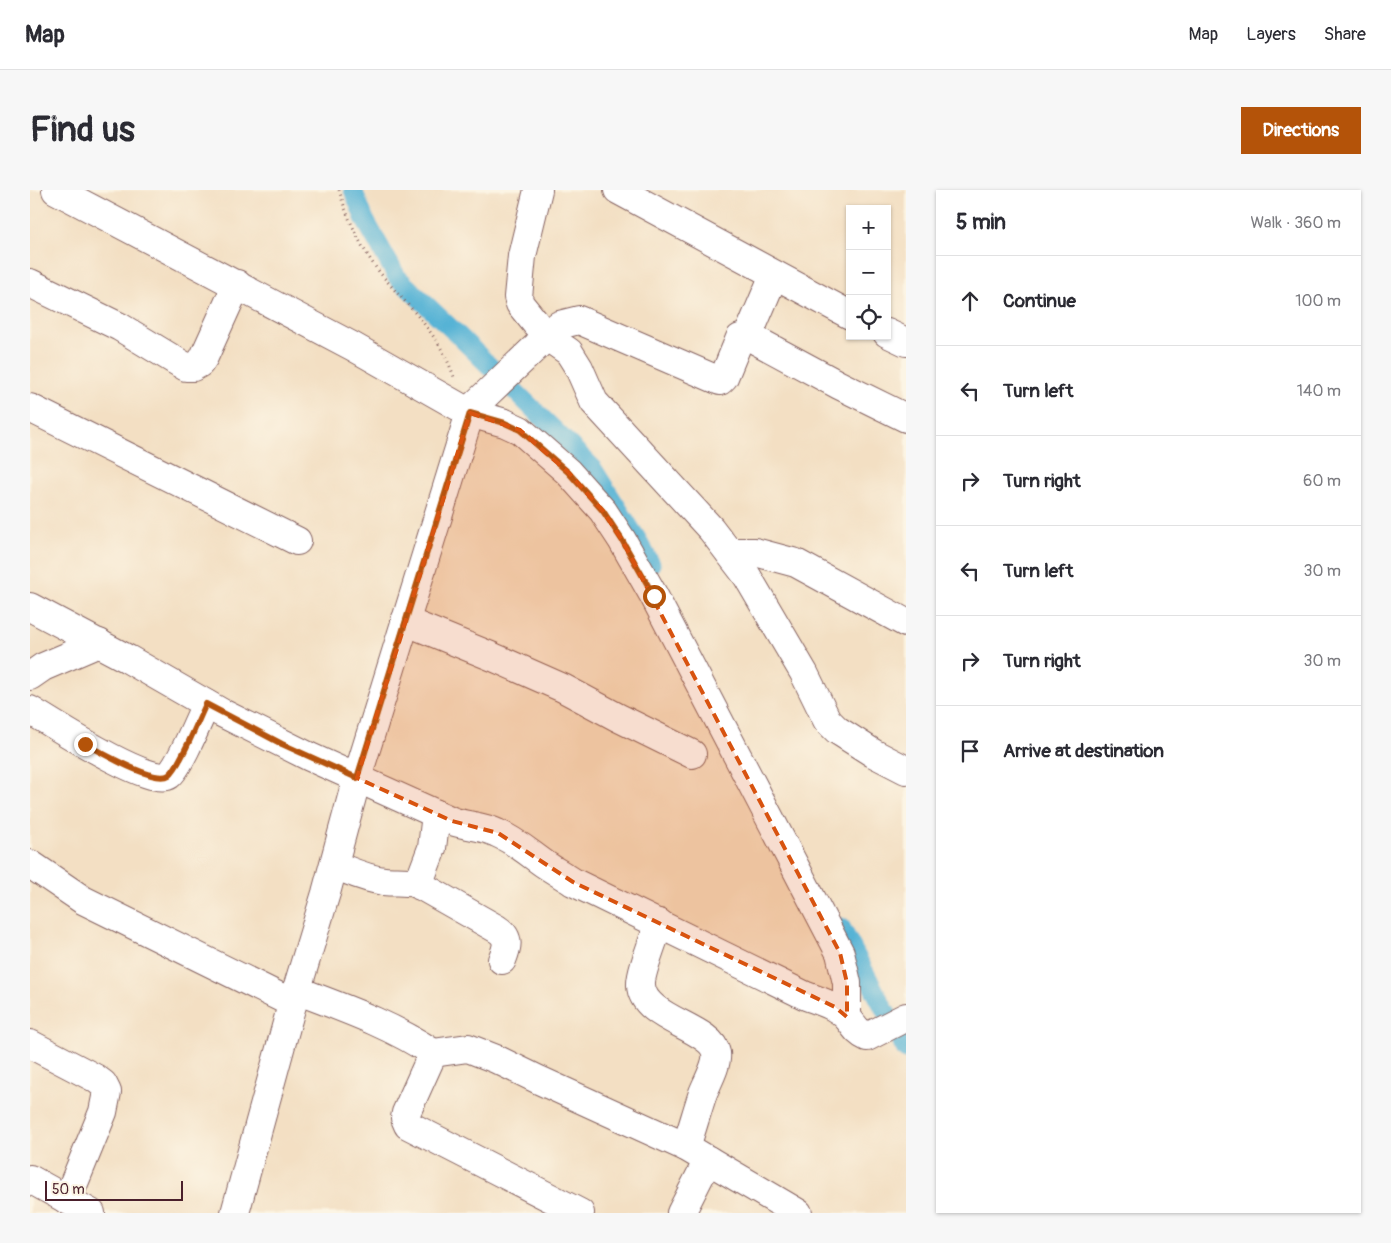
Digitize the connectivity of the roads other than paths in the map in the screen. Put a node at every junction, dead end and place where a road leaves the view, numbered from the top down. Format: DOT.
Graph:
graph roads {
  1 [pos="56,190"];
  2 [pos="538,190"];
  3 [pos="618,190"];
  4 [pos="774,275"];
  5 [pos="30,283"];
  6 [pos="236,284"];
  7 [pos="846,313"];
  8 [pos="891,335"];
  9 [pos="748,336"];
  10 [pos="906,342"];
  11 [pos="538,344"];
  12 [pos="30,408"];
  13 [pos="468,408"];
  14 [pos="906,418"];
  15 [pos="297,540"];
  16 [pos="729,552"];
  17 [pos="30,607"];
  18 [pos="405,621"];
  19 [pos="906,623"];
  20 [pos="99,643"];
  21 [pos="30,676"];
  22 [pos="206,704"];
  23 [pos="30,710"];
  24 [pos="692,754"];
  25 [pos="906,770"];
  26 [pos="357,778"];
  27 [pos="436,814"];
  28 [pos="30,864"];
  29 [pos="334,865"];
  30 [pos="418,885"];
  31 [pos="659,923"];
  32 [pos="502,960"];
  33 [pos="294,997"];
  34 [pos="847,1017"];
  35 [pos="906,1017"];
  36 [pos="30,1044"];
  37 [pos="433,1052"];
  38 [pos="697,1154"];
  39 [pos="30,1179"];
  40 [pos="67,1200"];
  41 [pos="91,1213"];
  42 [pos="235,1213"];
  43 [pos="580,1213"];
  44 [pos="681,1213"];
  45 [pos="798,1213"];
  1 -- 6 [label="street"];
  2 -- 11 [label="street"];
  3 -- 4 [label="street"];
  4 -- 7 [label="street"];
  4 -- 9 [label="street"];
  5 -- 6 [label="street"];
  6 -- 13 [label="street"];
  8 -- 10 [label="street"];
  9 -- 11 [label="street"];
  9 -- 14 [label="street"];
  11 -- 13 [label="street"];
  11 -- 16 [label="street"];
  12 -- 15 [label="street"];
  13 -- 18 [label="street"];
  13 -- 34 [label="street"];
  16 -- 19 [label="street"];
  16 -- 25 [label="street"];
  17 -- 20 [label="street"];
  18 -- 24 [label="street"];
  18 -- 26 [label="street"];
  20 -- 21 [label="street"];
  20 -- 22 [label="street"];
  22 -- 23 [label="street"];
  22 -- 26 [label="street"];
  26 -- 27 [label="street"];
  26 -- 29 [label="street"];
  27 -- 30 [label="street"];
  27 -- 31 [label="street"];
  28 -- 33 [label="street"];
  29 -- 30 [label="street"];
  29 -- 33 [label="street"];
  30 -- 32 [label="street"];
  31 -- 34 [label="street"];
  31 -- 38 [label="street"];
  33 -- 37 [label="street"];
  33 -- 42 [label="street"];
  34 -- 35 [label="street"];
  36 -- 40 [label="street"];
  37 -- 38 [label="street"];
  37 -- 43 [label="street"];
  38 -- 44 [label="street"];
  38 -- 45 [label="street"];
  39 -- 40 [label="street"];
  40 -- 41 [label="street"];
}
